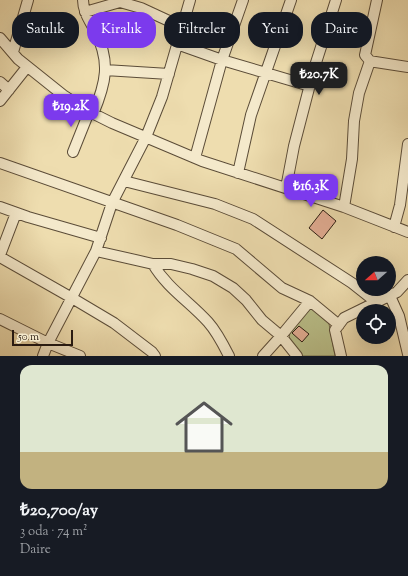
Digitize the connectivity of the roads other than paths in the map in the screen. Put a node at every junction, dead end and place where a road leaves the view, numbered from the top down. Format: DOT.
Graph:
graph roads {
  1 [pos="28,0"];
  2 [pos="83,0"];
  3 [pos="190,0"];
  4 [pos="243,0"];
  5 [pos="291,0"];
  6 [pos="336,0"];
  7 [pos="378,0"];
  8 [pos="85,12"];
  9 [pos="186,12"];
  10 [pos="164,19"];
  11 [pos="0,38"];
  12 [pos="176,48"];
  13 [pos="188,48"];
  14 [pos="13,52"];
  15 [pos="222,60"];
  16 [pos="369,60"];
  17 [pos="27,67"];
  18 [pos="408,67"];
  19 [pos="105,70"];
  20 [pos="265,73"];
  21 [pos="168,74"];
  22 [pos="0,82"];
  23 [pos="310,86"];
  24 [pos="9,90"];
  25 [pos="0,101"];
  26 [pos="91,113"];
  27 [pos="146,137"];
  28 [pos="408,144"];
  29 [pos="74,152"];
  30 [pos="195,158"];
  31 [pos="0,162"];
  32 [pos="238,173"];
  33 [pos="124,181"];
  34 [pos="286,188"];
  35 [pos="112,203"];
  36 [pos="0,207"];
  37 [pos="344,207"];
  38 [pos="16,212"];
  39 [pos="394,227"];
  40 [pos="408,232"];
  41 [pos="101,238"];
  42 [pos="96,251"];
  43 [pos="0,256"];
  44 [pos="153,264"];
  45 [pos="408,280"];
  46 [pos="396,293"];
  47 [pos="390,296"];
  48 [pos="72,298"];
  49 [pos="310,301"];
  50 [pos="376,302"];
  51 [pos="0,319"];
  52 [pos="339,324"];
  53 [pos="281,336"];
  54 [pos="48,343"];
  55 [pos="408,354"];
  56 [pos="43,356"];
  57 [pos="80,356"];
  58 [pos="155,356"];
  59 [pos="229,356"];
  60 [pos="262,356"];
  61 [pos="297,356"];
  62 [pos="341,356"];
  1 -- 14 [label="street"];
  2 -- 8 [label="street"];
  3 -- 9 [label="street"];
  4 -- 15 [label="street"];
  5 -- 20 [label="street"];
  6 -- 23 [label="street"];
  7 -- 16 [label="street"];
  8 -- 10 [label="street"];
  8 -- 19 [label="street"];
  11 -- 14 [label="street"];
  12 -- 21 [label="street"];
  13 -- 15 [label="street"];
  14 -- 17 [label="street"];
  15 -- 20 [label="street"];
  15 -- 30 [label="street"];
  16 -- 18 [label="street"];
  16 -- 37 [label="street"];
  17 -- 24 [label="street"];
  17 -- 26 [label="street"];
  19 -- 21 [label="street"];
  19 -- 26 [label="street"];
  20 -- 23 [label="street"];
  20 -- 32 [label="street"];
  21 -- 27 [label="street"];
  22 -- 24 [label="street"];
  23 -- 34 [label="street"];
  24 -- 25 [label="street"];
  26 -- 27 [label="street"];
  26 -- 29 [label="street"];
  27 -- 30 [label="street"];
  27 -- 33 [label="street"];
  28 -- 39 [label="street"];
  30 -- 32 [label="street"];
  31 -- 35 [label="street"];
  32 -- 34 [label="street"];
  33 -- 35 [label="street"];
  33 -- 50 [label="street"];
  34 -- 37 [label="street"];
  35 -- 41 [label="street"];
  35 -- 49 [label="street"];
  36 -- 38 [label="street"];
  37 -- 39 [label="street"];
  38 -- 41 [label="street"];
  38 -- 43 [label="street"];
  39 -- 40 [label="street"];
  41 -- 42 [label="street"];
  42 -- 44 [label="street"];
  42 -- 48 [label="street"];
  43 -- 48 [label="street"];
  44 -- 53 [label="street"];
  44 -- 59 [label="street"];
  45 -- 46 [label="street"];
  47 -- 50 [label="street"];
  47 -- 55 [label="street"];
  48 -- 54 [label="street"];
  48 -- 58 [label="street"];
  49 -- 52 [label="street"];
  49 -- 53 [label="street"];
  50 -- 52 [label="street"];
  51 -- 54 [label="street"];
  52 -- 62 [label="street"];
  53 -- 60 [label="street"];
  53 -- 61 [label="street"];
  54 -- 56 [label="street"];
  54 -- 57 [label="street"];
}
